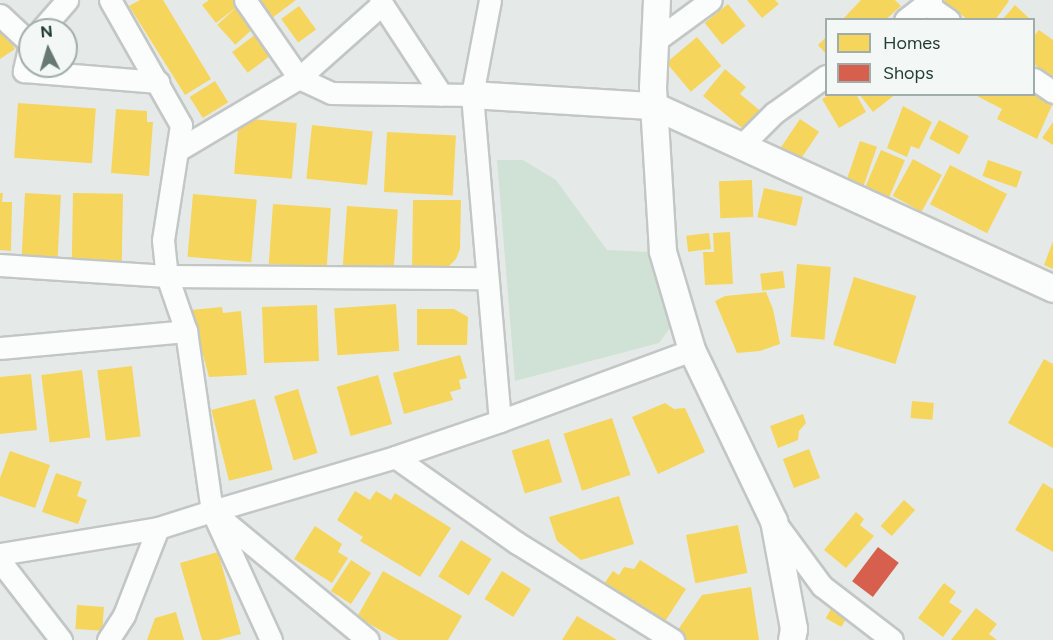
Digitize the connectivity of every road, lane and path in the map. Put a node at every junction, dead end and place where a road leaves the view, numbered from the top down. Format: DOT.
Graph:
graph roads {
  1 [pos="67,0"];
  2 [pos="110,0"];
  3 [pos="245,0"];
  4 [pos="490,0"];
  5 [pos="657,0"];
  6 [pos="711,0"];
  7 [pos="381,2"];
  8 [pos="928,2"];
  9 [pos="0,15"];
  10 [pos="51,18"];
  11 [pos="908,18"];
  12 [pos="947,18"];
  13 [pos="18,32"];
  14 [pos="655,41"];
  15 [pos="78,75"];
  16 [pos="825,77"];
  17 [pos="299,78"];
  18 [pos="1035,80"];
  19 [pos="159,82"];
  20 [pos="441,93"];
  21 [pos="1053,93"];
  22 [pos="471,95"];
  23 [pos="654,106"];
  24 [pos="741,146"];
  25 [pos="178,150"];
  26 [pos="0,265"];
  27 [pos="167,276"];
  28 [pos="486,278"];
  29 [pos="1053,289"];
  30 [pos="186,331"];
  31 [pos="0,348"];
  32 [pos="692,350"];
  33 [pos="500,422"];
  34 [pos="395,456"];
  35 [pos="212,511"];
  36 [pos="774,521"];
  37 [pos="158,528"];
  38 [pos="0,554"];
  39 [pos="0,561"];
  40 [pos="61,640"];
  41 [pos="108,640"];
  42 [pos="271,640"];
  43 [pos="368,640"];
  44 [pos="674,640"];
  45 [pos="792,640"];
  46 [pos="892,640"];
  1 -- 10 [label="street"];
  2 -- 19 [label="street"];
  3 -- 17 [label="street"];
  4 -- 22 [label="street"];
  5 -- 14 [label="street"];
  6 -- 14 [label="street"];
  7 -- 17 [label="street"];
  7 -- 20 [label="street"];
  8 -- 11 [label="street"];
  8 -- 12 [label="street"];
  9 -- 13 [label="street"];
  14 -- 23 [label="street"];
  15 -- 19 [label="street"];
  16 -- 24 [label="street"];
  17 -- 20 [label="street"];
  17 -- 25 [label="street"];
  18 -- 21 [label="street"];
  19 -- 25 [label="street"];
  20 -- 22 [label="street"];
  22 -- 23 [label="street"];
  22 -- 28 [label="street"];
  23 -- 24 [label="street"];
  23 -- 32 [label="street"];
  24 -- 29 [label="street"];
  25 -- 27 [label="street"];
  26 -- 27 [label="street"];
  27 -- 28 [label="street"];
  27 -- 30 [label="street"];
  28 -- 33 [label="street"];
  30 -- 31 [label="street"];
  30 -- 35 [label="street"];
  32 -- 33 [label="street"];
  32 -- 36 [label="street"];
  33 -- 34 [label="street"];
  34 -- 35 [label="street"];
  34 -- 44 [label="street"];
  35 -- 37 [label="street"];
  35 -- 42 [label="street"];
  35 -- 43 [label="street"];
  36 -- 45 [label="street"];
  36 -- 46 [label="street"];
  37 -- 38 [label="street"];
  37 -- 41 [label="street"];
  39 -- 40 [label="street"];
}
